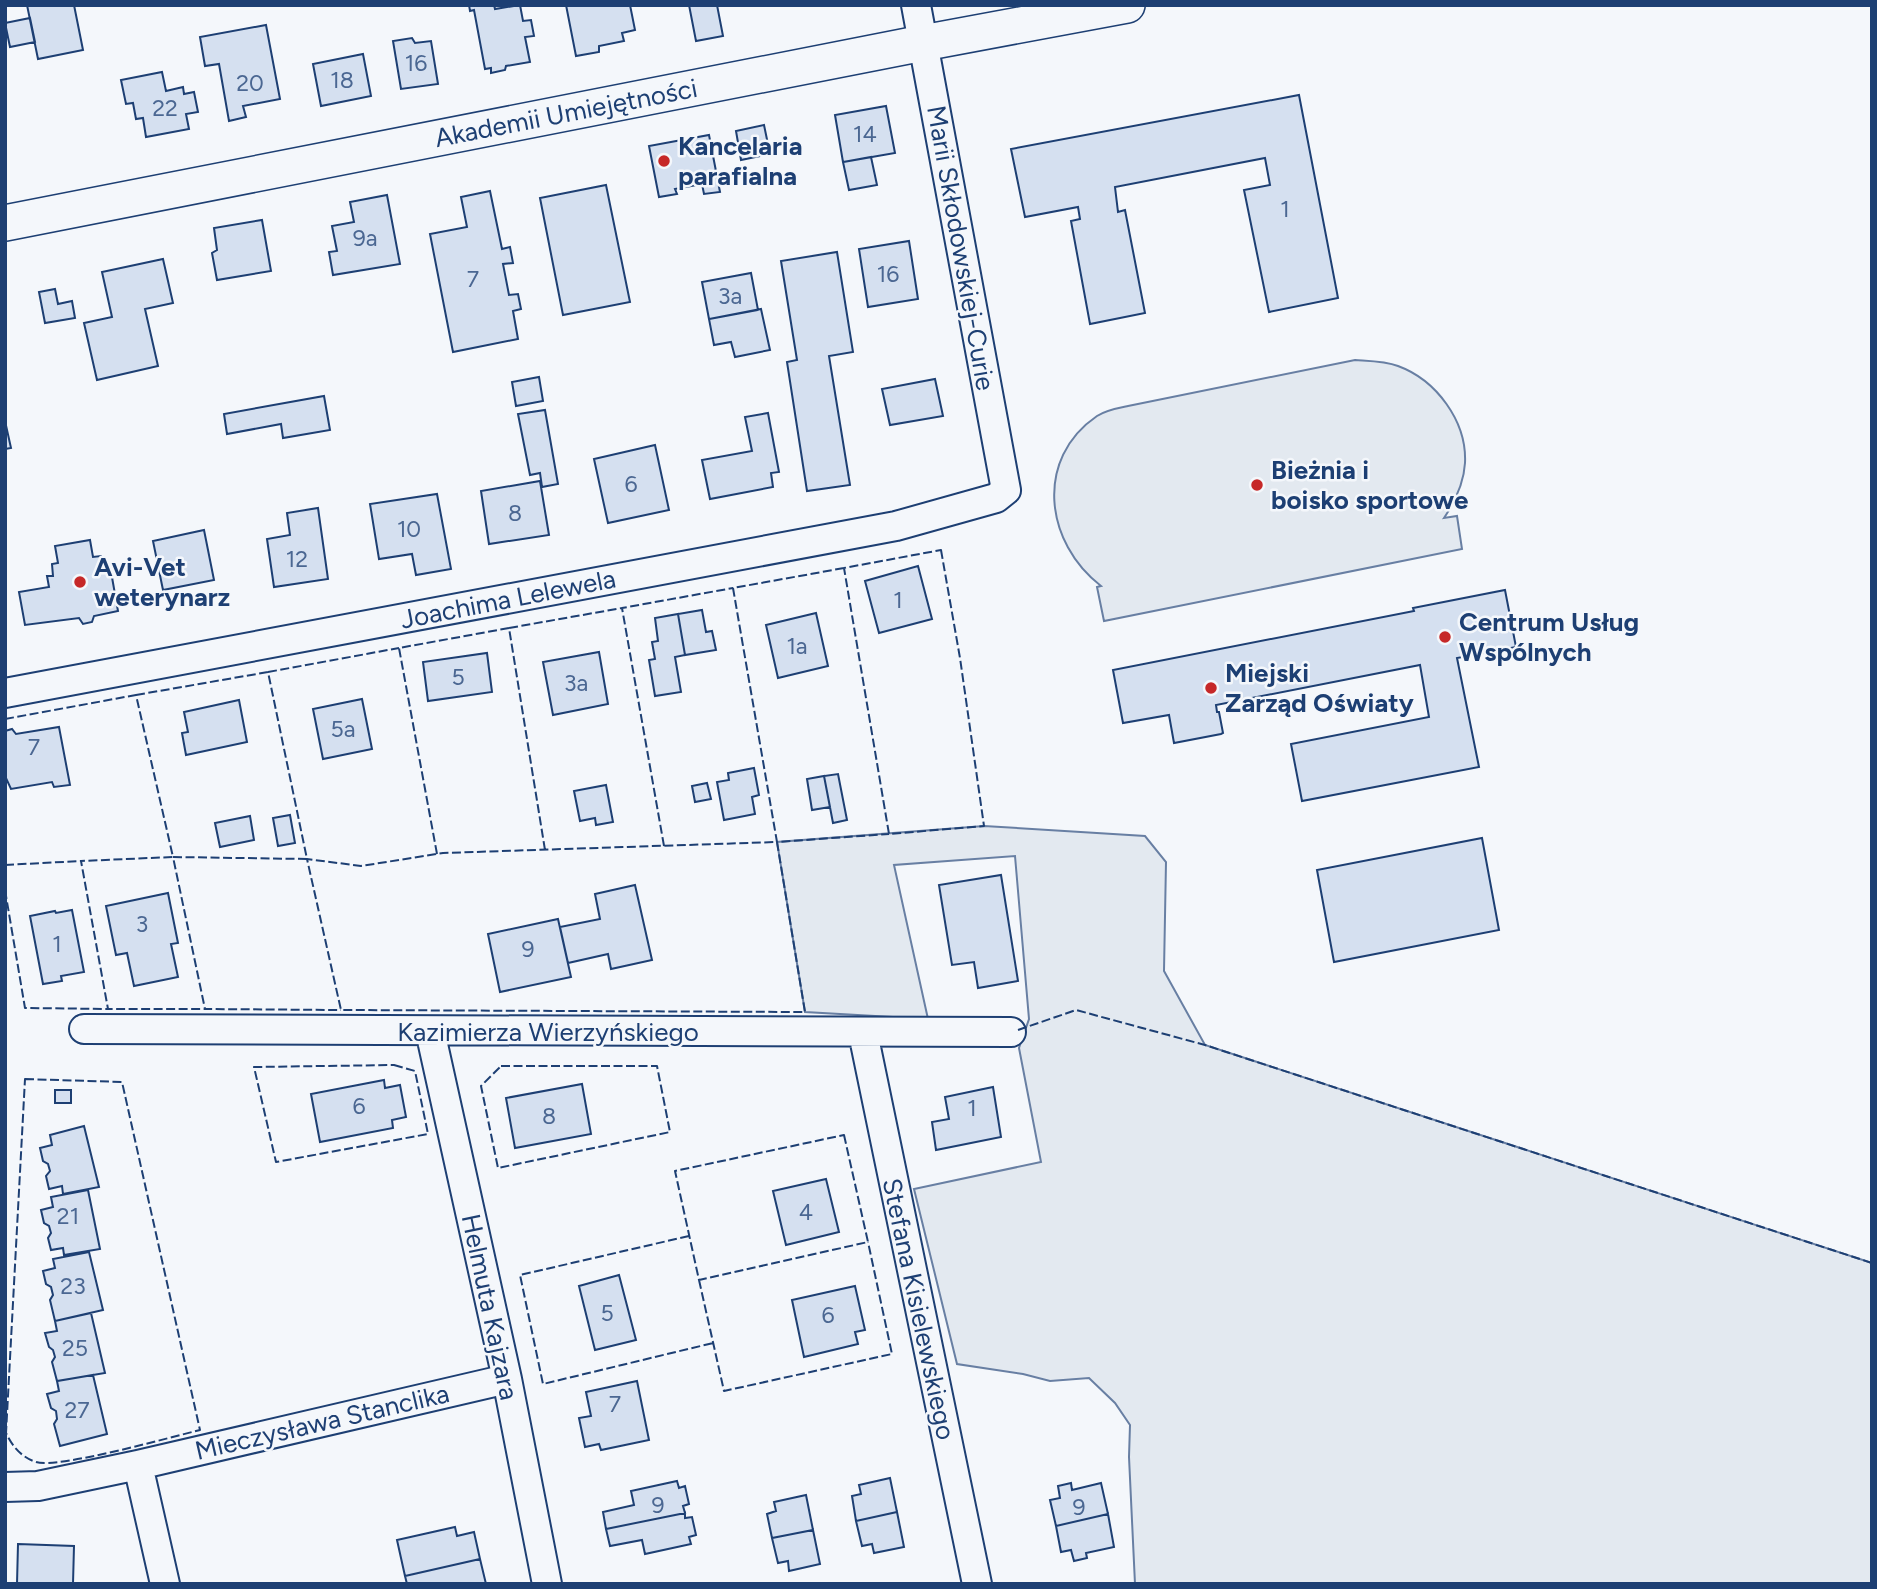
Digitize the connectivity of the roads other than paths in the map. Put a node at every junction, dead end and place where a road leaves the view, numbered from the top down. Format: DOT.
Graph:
graph roads {
  1 [pos="916,5"];
  2 [pos="1127,5"];
  3 [pos="923,43"];
  4 [pos="5,223"];
  5 [pos="1006,490"];
  6 [pos="5,693"];
  7 [pos="84,1029"];
  8 [pos="430,1031"];
  9 [pos="1012,1032"];
  10 [pos="863,1033"];
  11 [pos="506,1379"];
  12 [pos="138,1465"];
  13 [pos="5,1487"];
  14 [pos="165,1584"];
  15 [pos="547,1584"];
  16 [pos="977,1584"];
  1 -- 3 [label="street, Marii Skłodowskiej-Curie"];
  2 -- 3 [label="street, Akademii Umiejętności"];
  3 -- 4 [label="street, Akademii Umiejętności"];
  3 -- 5 [label="street, Marii Skłodowskiej-Curie"];
  5 -- 6 [label="street, Joachima Lelewela"];
  7 -- 8 [label="street, Kazimierza Wierzyńskiego"];
  8 -- 10 [label="street, Kazimierza Wierzyńskiego"];
  8 -- 11 [label="street, Helmuta Kajzara"];
  9 -- 10 [label="street, Kazimierza Wierzyńskiego"];
  10 -- 16 [label="street, Stefana Kisielewskiego"];
  11 -- 12 [label="street, Mieczysława Stanclika"];
  11 -- 15 [label="street, Helmuta Kajzara"];
  12 -- 13 [label="street, Mieczysława Stanclika"];
  12 -- 14 [label="street"];
}
